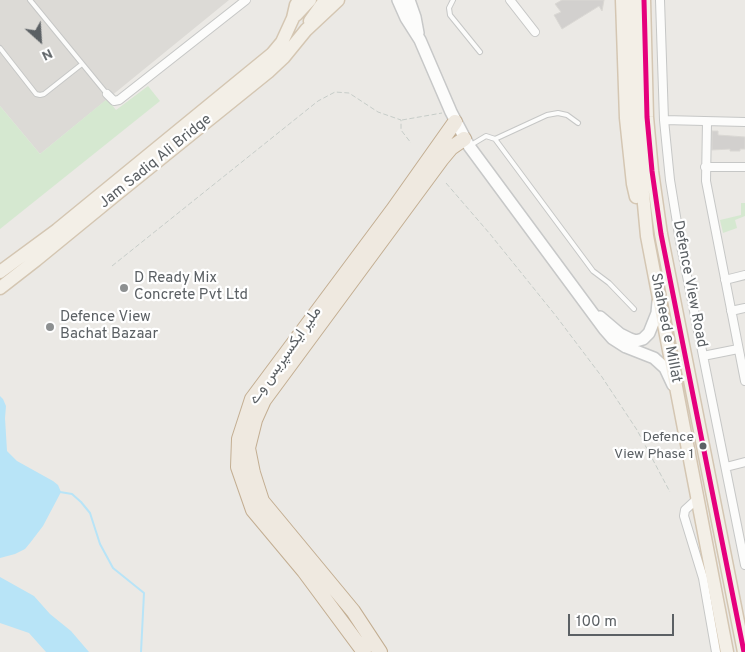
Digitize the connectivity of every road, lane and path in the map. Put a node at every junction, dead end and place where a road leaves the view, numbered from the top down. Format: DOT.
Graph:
graph roads {
  1 [pos="30,0"];
  2 [pos="246,0"];
  3 [pos="299,0"];
  4 [pos="310,0"];
  5 [pos="325,0"];
  6 [pos="338,0"];
  7 [pos="398,0"];
  8 [pos="409,0"];
  9 [pos="453,0"];
  10 [pos="510,0"];
  11 [pos="622,0"];
  12 [pos="633,0"];
  13 [pos="644,0"];
  14 [pos="660,0"];
  15 [pos="293,18"];
  16 [pos="306,30"];
  17 [pos="535,32"];
  18 [pos="420,40"];
  19 [pos="0,48"];
  20 [pos="480,52"];
  21 [pos="82,64"];
  22 [pos="107,94"];
  23 [pos="453,117"];
  24 [pos="401,120"];
  25 [pos="664,120"];
  26 [pos="707,122"];
  27 [pos="745,122"];
  28 [pos="578,123"];
  29 [pos="495,139"];
  30 [pos="467,142"];
  31 [pos="411,143"];
  32 [pos="705,167"];
  33 [pos="745,167"];
  34 [pos="446,183"];
  35 [pos="647,236"];
  36 [pos="112,266"];
  37 [pos="0,272"];
  38 [pos="745,275"];
  39 [pos="725,280"];
  40 [pos="0,288"];
  41 [pos="659,297"];
  42 [pos="745,308"];
  43 [pos="634,309"];
  44 [pos="592,311"];
  45 [pos="731,311"];
  46 [pos="740,345"];
  47 [pos="703,356"];
  48 [pos="745,377"];
  49 [pos="679,398"];
  50 [pos="745,462"];
  51 [pos="726,467"];
  52 [pos="670,492"];
  53 [pos="698,498"];
  54 [pos="745,565"];
  55 [pos="364,652"];
  56 [pos="380,652"];
  57 [pos="716,652"];
  58 [pos="728,652"];
  59 [pos="744,652"];
  1 -- 21 [label="lane"];
  2 -- 22 [label="street"];
  3 -- 15 [label="main road"];
  4 -- 15 [label="main road"];
  5 -- 16 [label="main road"];
  6 -- 16 [label="main road"];
  7 -- 18 [label="street"];
  8 -- 18 [label="street"];
  9 -- 20 [label="lane"];
  10 -- 17 [label="street"];
  11 -- 35 [label="main road"];
  12 -- 35 [label="main road, Shaheed e Millat"];
  13 -- 59 [label="main road, Shaheed e Millat"];
  14 -- 25 [label="street, Defence View Road"];
  15 -- 37 [label="main road, Jam Sadiq Ali Bridge"];
  16 -- 40 [label="main road, Jam Sadiq Ali Bridge"];
  18 -- 23 [label="street"];
  19 -- 21 [label="lane"];
  21 -- 22 [label="lane"];
  23 -- 24 [label="path"];
  23 -- 30 [label="street"];
  23 -- 55 [label="highway, ملیر ایکسپریس وے"];
  24 -- 31 [label="path"];
  24 -- 36 [label="path"];
  25 -- 26 [label="street"];
  25 -- 47 [label="street, Defence View Road"];
  26 -- 27 [label="street"];
  26 -- 32 [label="street"];
  28 -- 29 [label="lane"];
  29 -- 30 [label="lane"];
  29 -- 43 [label="lane"];
  30 -- 44 [label="street"];
  30 -- 56 [label="highway, ملیر ایکسپریس وے"];
  32 -- 33 [label="street"];
  32 -- 39 [label="street"];
  34 -- 52 [label="path"];
  35 -- 41 [label="main road, Shaheed e Millat"];
  38 -- 39 [label="street"];
  39 -- 45 [label="street"];
  41 -- 44 [label="street"];
  41 -- 49 [label="main road, Shaheed e Millat"];
  42 -- 45 [label="street"];
  44 -- 49 [label="street"];
  45 -- 46 [label="street"];
  46 -- 47 [label="street"];
  46 -- 48 [label="street"];
  47 -- 51 [label="street, Defence View Road"];
  49 -- 53 [label="main road, Shaheed e Millat"];
  50 -- 51 [label="street"];
  51 -- 54 [label="street, Defence View Road"];
  53 -- 57 [label="street"];
  53 -- 58 [label="main road, Shaheed e Millat"];
}
